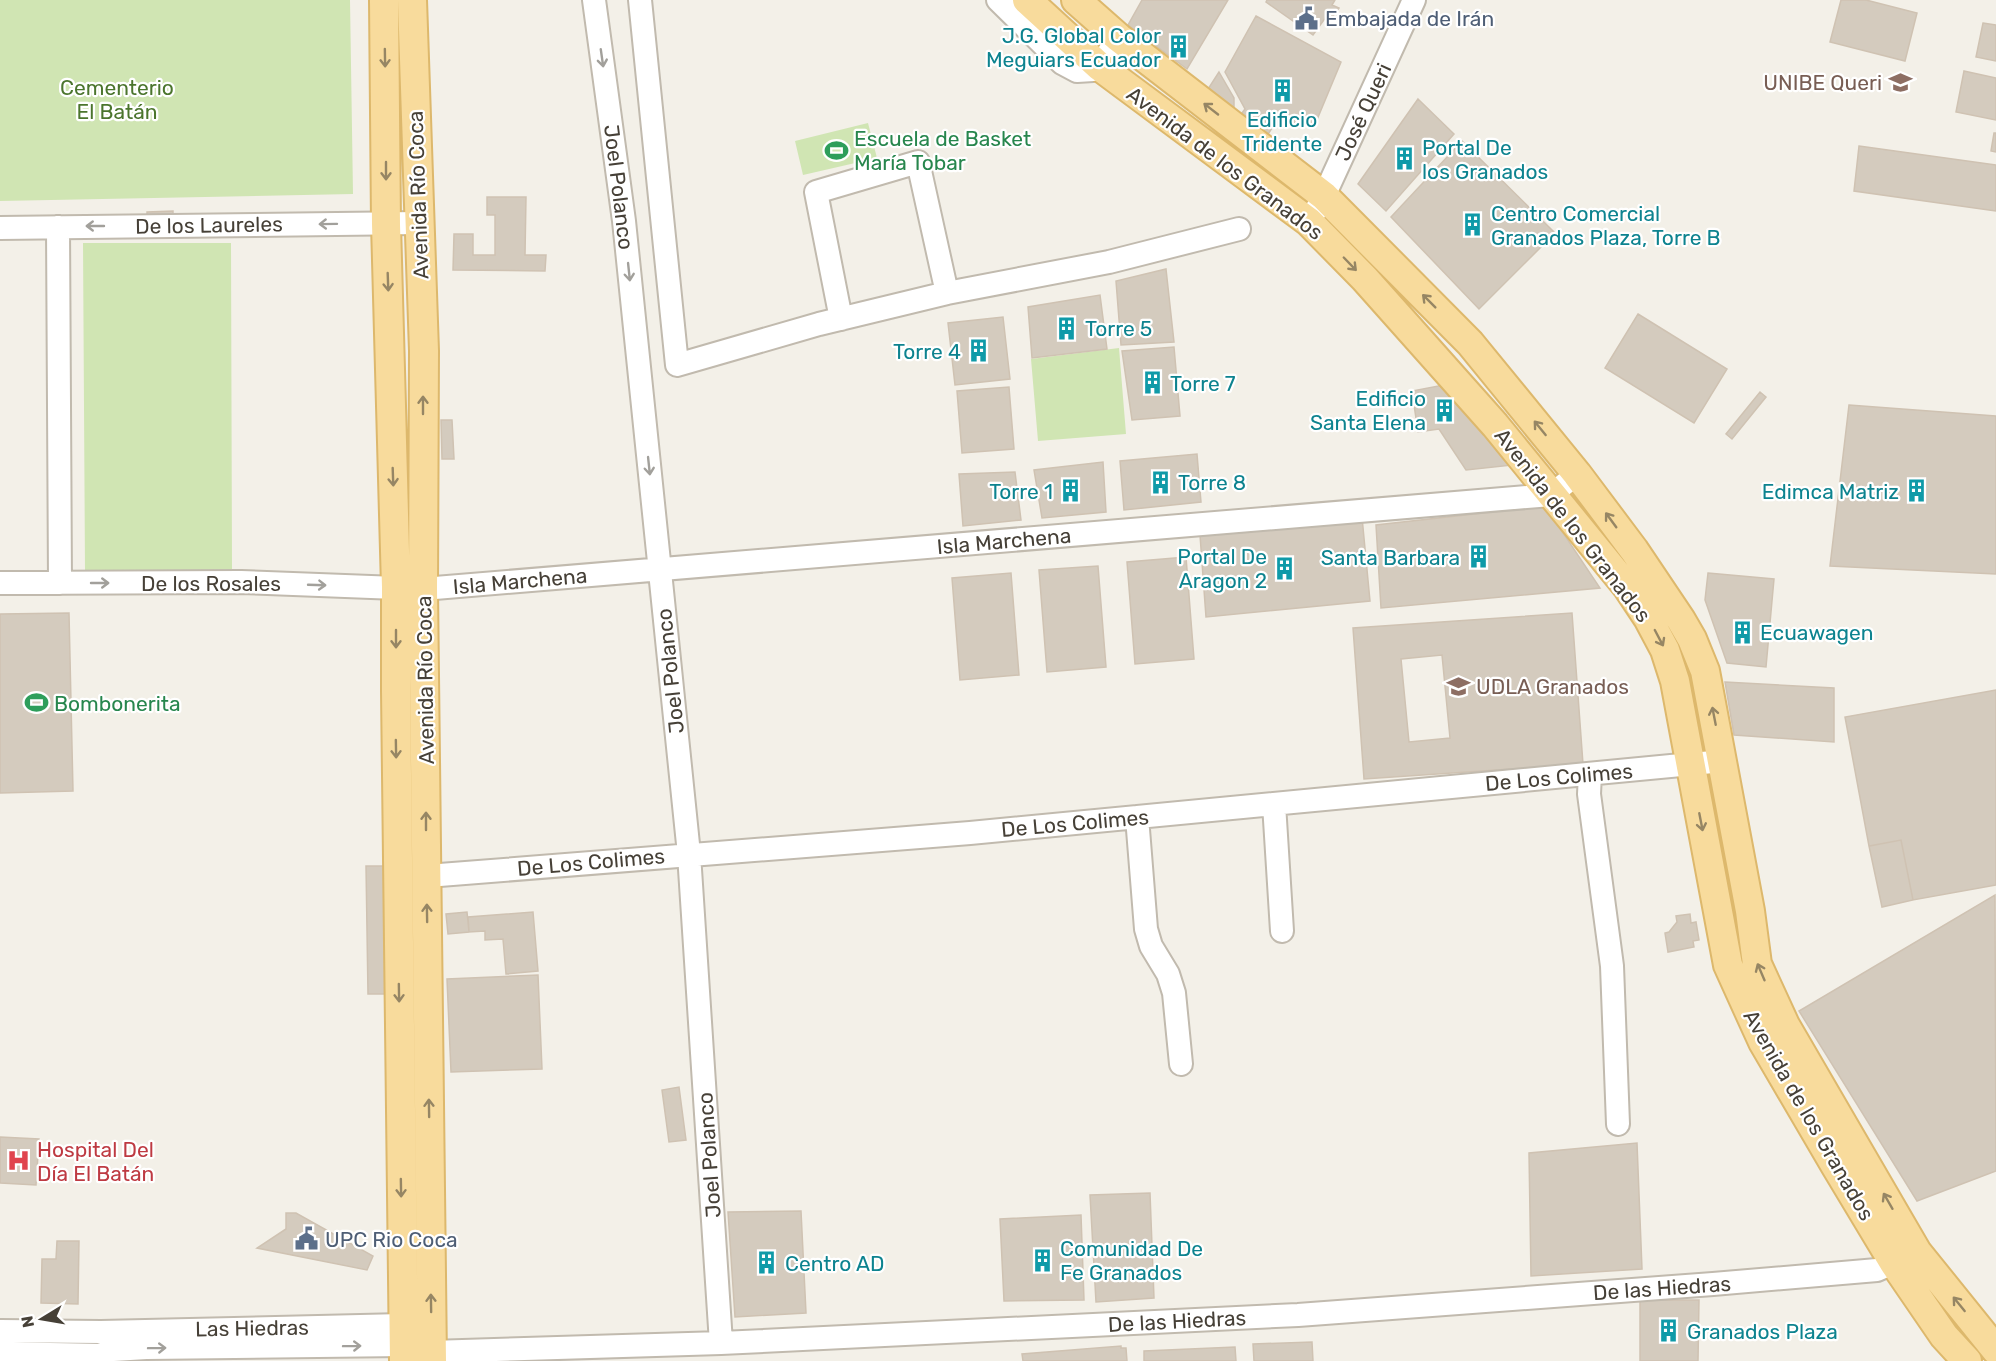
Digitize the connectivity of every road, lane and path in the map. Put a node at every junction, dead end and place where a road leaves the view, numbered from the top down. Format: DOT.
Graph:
graph roads {
  1 [pos="384,0"];
  2 [pos="412,0"];
  3 [pos="594,0"];
  4 [pos="640,0"];
  5 [pos="998,0"];
  6 [pos="1027,0"];
  7 [pos="1076,0"];
  8 [pos="1414,0"];
  9 [pos="1119,38"];
  10 [pos="1099,66"];
  11 [pos="1324,196"];
  12 [pos="1309,222"];
  13 [pos="418,223"];
  14 [pos="387,224"];
  15 [pos="58,226"];
  16 [pos="0,228"];
  17 [pos="1239,229"];
  18 [pos="947,293"];
  19 [pos="841,319"];
  20 [pos="1577,474"];
  21 [pos="1551,495"];
  22 [pos="659,570"];
  23 [pos="0,583"];
  24 [pos="60,583"];
  25 [pos="410,588"];
  26 [pos="1724,761"];
  27 [pos="1690,764"];
  28 [pos="1590,774"];
  29 [pos="1274,804"];
  30 [pos="1137,817"];
  31 [pos="689,854"];
  32 [pos="427,876"];
  33 [pos="1282,931"];
  34 [pos="1181,1064"];
  35 [pos="1618,1124"];
  36 [pos="1906,1257"];
  37 [pos="0,1331"];
  38 [pos="101,1332"];
  39 [pos="721,1343"];
  40 [pos="404,1344"];
  41 [pos="1996,1350"];
  42 [pos="0,1353"];
  43 [pos="432,1357"];
  44 [pos="102,1359"];
  45 [pos="1966,1361"];
  1 -- 14 [label="main road, Avenida Río Coca, one-way"];
  2 -- 13 [label="main road, Avenida Río Coca"];
  3 -- 22 [label="street, Joel Polanco, one-way"];
  4 -- 19 [label="street"];
  5 -- 10 [label="street"];
  6 -- 10 [label="main road, Avenida de los Granados"];
  7 -- 9 [label="main road, Avenida de los Granados"];
  8 -- 11 [label="street, José Queri"];
  9 -- 10 [label="street"];
  11 -- 9 [label="main road, Avenida de los Granados, one-way"];
  10 -- 12 [label="main road, Avenida de los Granados"];
  11 -- 12 [label="street, José Queri"];
  20 -- 11 [label="main road, Avenida de los Granados, one-way"];
  12 -- 21 [label="main road, Avenida de los Granados, one-way"];
  13 -- 14 [label="street, De los Laureles"];
  25 -- 13 [label="main road, Avenida Río Coca, one-way"];
  14 -- 15 [label="street, De los Laureles, one-way"];
  14 -- 25 [label="main road, Avenida Río Coca, one-way"];
  15 -- 16 [label="street, De los Laureles"];
  15 -- 24 [label="street"];
  17 -- 18 [label="street"];
  18 -- 19 [label="street"];
  18 -- 19 [label="street"];
  20 -- 21 [label="street"];
  26 -- 20 [label="main road, Avenida de los Granados, one-way"];
  21 -- 22 [label="street, Isla Marchena"];
  21 -- 27 [label="main road, Avenida de los Granados, one-way"];
  22 -- 25 [label="street, Isla Marchena"];
  22 -- 31 [label="street, Joel Polanco"];
  23 -- 24 [label="street, De los Rosales"];
  24 -- 25 [label="street, De los Rosales, one-way"];
  32 -- 25 [label="main road, Avenida Río Coca, one-way"];
  25 -- 40 [label="main road, Avenida Río Coca, one-way"];
  26 -- 27 [label="street, De Los Colimes"];
  36 -- 26 [label="main road, Avenida de los Granados, one-way"];
  27 -- 28 [label="street, De Los Colimes"];
  27 -- 36 [label="main road, Avenida de los Granados, one-way"];
  28 -- 29 [label="street, De Los Colimes"];
  28 -- 35 [label="street"];
  29 -- 30 [label="street, De Los Colimes"];
  29 -- 33 [label="street"];
  30 -- 31 [label="street, De Los Colimes"];
  30 -- 34 [label="street"];
  31 -- 32 [label="street, De Los Colimes"];
  31 -- 39 [label="street, Joel Polanco"];
  43 -- 32 [label="main road, Avenida Río Coca, one-way"];
  36 -- 39 [label="street, De las Hiedras"];
  41 -- 36 [label="main road, Avenida de los Granados, one-way"];
  36 -- 45 [label="main road, Avenida de los Granados"];
  37 -- 38 [label="street, Las Hiedras"];
  38 -- 40 [label="street, Las Hiedras"];
  38 -- 44 [label="street"];
  39 -- 43 [label="street, De las Hiedras"];
  44 -- 40 [label="street, Las Hiedras, one-way"];
  42 -- 44 [label="street, Las Hiedras"];
}
